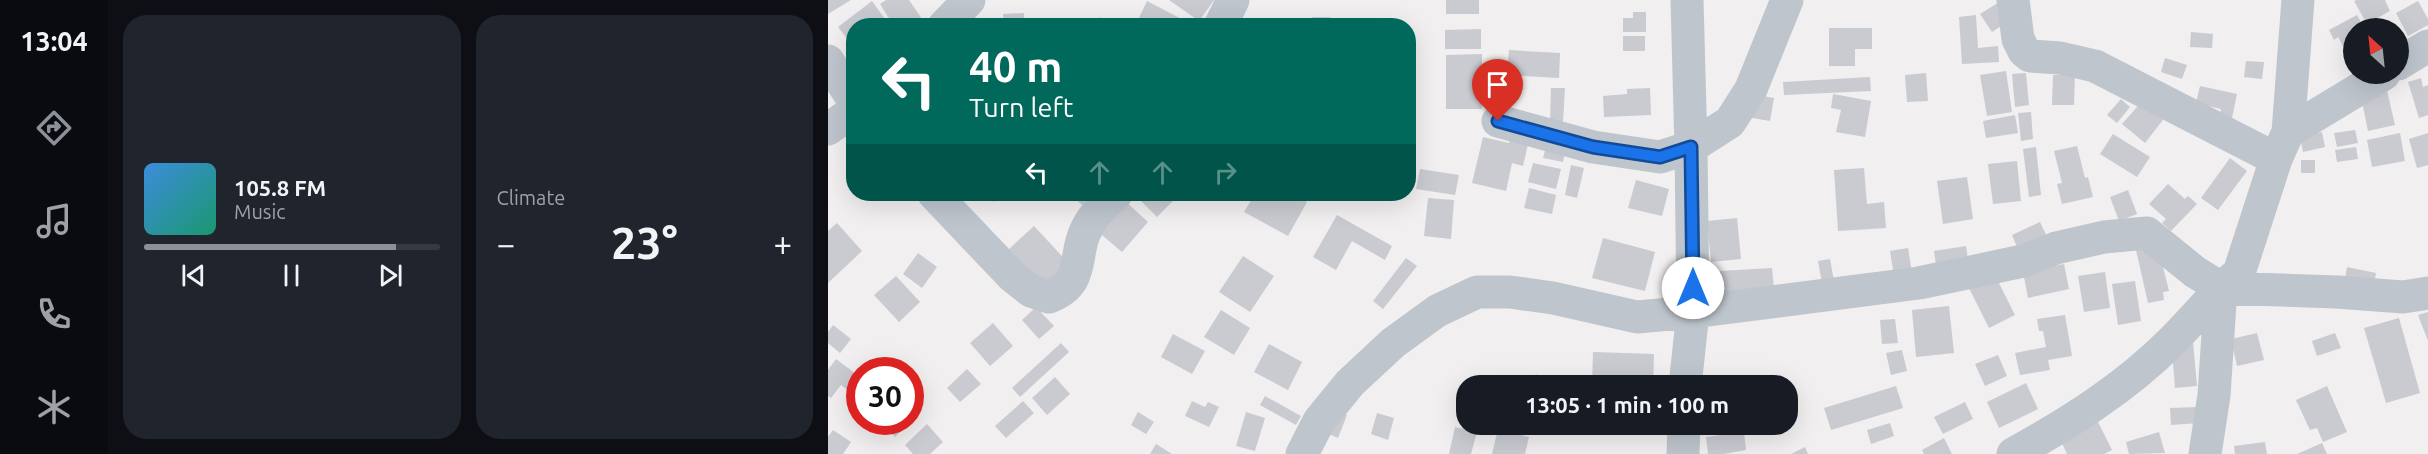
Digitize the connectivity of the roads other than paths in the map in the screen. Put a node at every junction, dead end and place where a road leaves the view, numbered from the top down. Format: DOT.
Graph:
graph roads {
  1 [pos="969,0"];
  2 [pos="1233,0"];
  3 [pos="1687,0"];
  4 [pos="1787,0"];
  5 [pos="2013,0"];
  6 [pos="2298,0"];
  7 [pos="952,18"];
  8 [pos="1224,18"];
  9 [pos="2428,46"];
  10 [pos="2409,57"];
  11 [pos="828,61"];
  12 [pos="2370,84"];
  13 [pos="846,89"];
  14 [pos="846,117"];
  15 [pos="1498,121"];
  16 [pos="828,129"];
  17 [pos="2282,146"];
  18 [pos="1691,147"];
  19 [pos="941,201"];
  20 [pos="1109,201"];
  21 [pos="2221,288"];
  22 [pos="2428,293"];
  23 [pos="1693,312"];
  24 [pos="1686,375"];
  25 [pos="1684,435"];
  26 [pos="1302,454"];
  27 [pos="1683,454"];
  28 [pos="2013,454"];
  29 [pos="2205,454"];
  1 -- 7 [label="street"];
  2 -- 8 [label="street"];
  3 -- 18 [label="street"];
  4 -- 18 [label="street"];
  5 -- 17 [label="street"];
  6 -- 17 [label="street"];
  9 -- 10 [label="street"];
  11 -- 13 [label="street"];
  12 -- 17 [label="street"];
  14 -- 16 [label="street"];
  15 -- 18 [label="street"];
  17 -- 21 [label="street"];
  18 -- 23 [label="street"];
  19 -- 20 [label="street"];
  21 -- 22 [label="street"];
  21 -- 23 [label="street"];
  21 -- 28 [label="street"];
  21 -- 29 [label="street"];
  23 -- 24 [label="street"];
  23 -- 26 [label="street"];
  25 -- 27 [label="street"];
}
